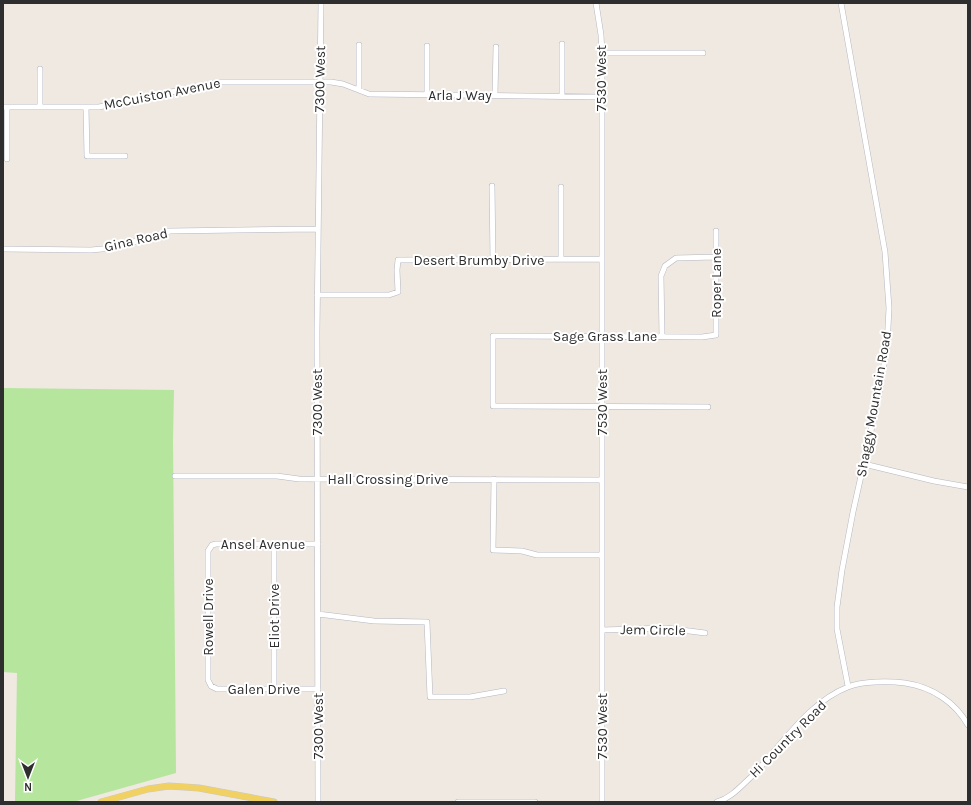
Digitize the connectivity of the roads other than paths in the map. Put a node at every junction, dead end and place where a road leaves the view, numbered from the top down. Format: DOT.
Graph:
graph roads {
  1 [pos="321,3"];
  2 [pos="596,3"];
  3 [pos="841,3"];
  4 [pos="360,44"];
  5 [pos="562,44"];
  6 [pos="427,46"];
  7 [pos="496,47"];
  8 [pos="602,53"];
  9 [pos="703,53"];
  10 [pos="40,69"];
  11 [pos="321,82"];
  12 [pos="359,90"];
  13 [pos="427,95"];
  14 [pos="495,95"];
  15 [pos="562,96"];
  16 [pos="602,97"];
  17 [pos="5,107"];
  18 [pos="40,107"];
  19 [pos="86,107"];
  20 [pos="125,156"];
  21 [pos="6,159"];
  22 [pos="492,186"];
  23 [pos="561,187"];
  24 [pos="318,229"];
  25 [pos="716,232"];
  26 [pos="3,249"];
  27 [pos="716,257"];
  28 [pos="561,259"];
  29 [pos="601,259"];
  30 [pos="493,260"];
  31 [pos="317,295"];
  32 [pos="716,335"];
  33 [pos="601,336"];
  34 [pos="662,336"];
  35 [pos="602,407"];
  36 [pos="708,407"];
  37 [pos="864,464"];
  38 [pos="175,476"];
  39 [pos="317,479"];
  40 [pos="494,479"];
  41 [pos="602,480"];
  42 [pos="968,487"];
  43 [pos="274,544"];
  44 [pos="318,544"];
  45 [pos="210,547"];
  46 [pos="601,555"];
  47 [pos="318,614"];
  48 [pos="602,630"];
  49 [pos="705,633"];
  50 [pos="211,686"];
  51 [pos="848,686"];
  52 [pos="274,689"];
  53 [pos="318,689"];
  54 [pos="504,690"];
  55 [pos="968,726"];
  56 [pos="101,802"];
  57 [pos="274,802"];
  58 [pos="318,802"];
  59 [pos="458,802"];
  60 [pos="535,802"];
  61 [pos="602,802"];
  62 [pos="717,802"];
  1 -- 11 [label="street, 7300 West"];
  2 -- 8 [label="street, 7530 West"];
  3 -- 37 [label="street, Shaggy Mountain Road"];
  4 -- 12 [label="street"];
  5 -- 15 [label="street"];
  6 -- 13 [label="street"];
  7 -- 14 [label="street"];
  8 -- 9 [label="street"];
  8 -- 16 [label="street, 7530 West"];
  10 -- 18 [label="street"];
  11 -- 12 [label="street, Arla J Way"];
  11 -- 19 [label="street, McCuiston Avenue"];
  11 -- 24 [label="street, 7300 West"];
  12 -- 13 [label="street, Arla J Way"];
  13 -- 14 [label="street, Arla J Way"];
  14 -- 15 [label="street, Arla J Way"];
  15 -- 16 [label="street, Arla J Way"];
  16 -- 29 [label="street, 7530 West"];
  17 -- 18 [label="street, McCuiston Avenue"];
  17 -- 21 [label="street"];
  18 -- 19 [label="street, McCuiston Avenue"];
  19 -- 20 [label="street"];
  22 -- 30 [label="street"];
  23 -- 28 [label="street"];
  24 -- 26 [label="street, Gina Road"];
  24 -- 31 [label="street, 7300 West"];
  25 -- 27 [label="street, Roper Lane"];
  27 -- 32 [label="street, Roper Lane"];
  27 -- 34 [label="street"];
  28 -- 29 [label="street, Desert Brumby Drive"];
  28 -- 30 [label="street, Desert Brumby Drive"];
  29 -- 33 [label="street, 7530 West"];
  30 -- 31 [label="street, Desert Brumby Drive"];
  31 -- 39 [label="street, 7300 West"];
  32 -- 34 [label="street, Sage Grass Lane"];
  33 -- 34 [label="street, Sage Grass Lane"];
  33 -- 35 [label="street, 7530 West"];
  33 -- 35 [label="street, Sage Grass Lane"];
  35 -- 36 [label="street"];
  35 -- 41 [label="street, 7530 West"];
  37 -- 42 [label="street"];
  37 -- 51 [label="street, Shaggy Mountain Road"];
  38 -- 39 [label="street, Hall Crossing Drive"];
  39 -- 40 [label="street, Hall Crossing Drive"];
  39 -- 44 [label="street, 7300 West"];
  40 -- 41 [label="street, Hall Crossing Drive"];
  40 -- 46 [label="street"];
  41 -- 46 [label="street, 7530 West"];
  43 -- 44 [label="street, Ansel Avenue"];
  43 -- 45 [label="street, Ansel Avenue"];
  43 -- 52 [label="street, Eliot Drive"];
  44 -- 47 [label="street, 7300 West"];
  45 -- 50 [label="street, Rowell Drive"];
  46 -- 48 [label="street, 7530 West"];
  47 -- 53 [label="street, 7300 West"];
  47 -- 54 [label="street"];
  48 -- 49 [label="street, Jem Circle"];
  48 -- 61 [label="street, 7530 West"];
  50 -- 52 [label="street, Galen Drive"];
  51 -- 55 [label="street, Hi Country Road"];
  51 -- 62 [label="street, Hi Country Road"];
  52 -- 53 [label="street, Galen Drive"];
  53 -- 58 [label="street, 7300 West"];
  56 -- 57 [label="main road"];
  59 -- 60 [label="street"];
}
